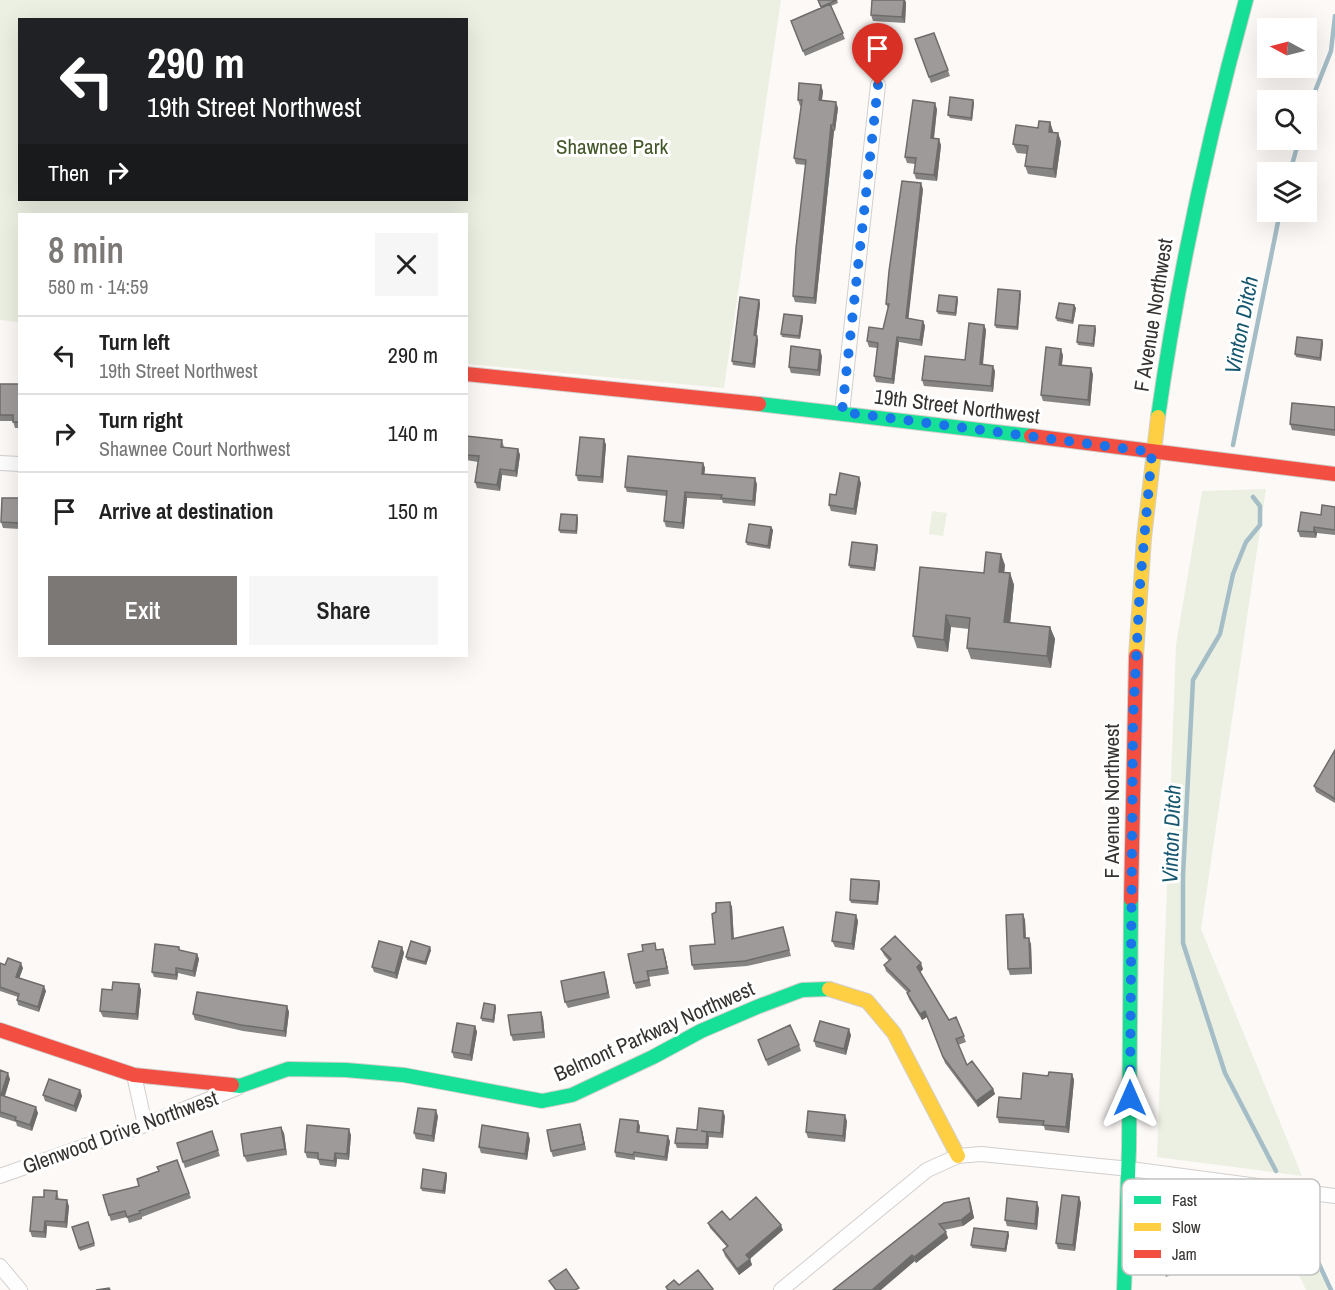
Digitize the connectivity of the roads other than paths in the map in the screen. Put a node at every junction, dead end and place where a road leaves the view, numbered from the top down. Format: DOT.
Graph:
graph roads {
  1 [pos="1246,0"];
  2 [pos="878,85"];
  3 [pos="468,374"];
  4 [pos="842,412"];
  5 [pos="1152,452"];
  6 [pos="0,463"];
  7 [pos="18,464"];
  8 [pos="1335,474"];
  9 [pos="0,1030"];
  10 [pos="134,1075"];
  11 [pos="240,1086"];
  12 [pos="145,1125"];
  13 [pos="958,1156"];
  14 [pos="1130,1169"];
  15 [pos="0,1176"];
  16 [pos="1130,1179"];
  17 [pos="1206,1179"];
  18 [pos="1320,1194"];
  19 [pos="1335,1196"];
  20 [pos="0,1266"];
  21 [pos="1125,1275"];
  22 [pos="20,1290"];
  23 [pos="781,1290"];
  24 [pos="1124,1290"];
  1 -- 5 [label="street, F Avenue Northwest"];
  2 -- 4 [label="street"];
  3 -- 4 [label="street, 19th Street Northwest"];
  4 -- 5 [label="street, 19th Street Northwest"];
  5 -- 8 [label="street, 19th Street Northwest"];
  5 -- 14 [label="street, F Avenue Northwest"];
  6 -- 7 [label="street"];
  9 -- 10 [label="street, Belmont Parkway Northwest"];
  10 -- 11 [label="street, Belmont Parkway Northwest"];
  10 -- 12 [label="street"];
  11 -- 12 [label="street, Glenwood Drive Northwest"];
  11 -- 13 [label="street, Belmont Parkway Northwest"];
  12 -- 15 [label="street, Glenwood Drive Northwest"];
  13 -- 14 [label="street"];
  13 -- 23 [label="street"];
  14 -- 16 [label="street, F Avenue Northwest"];
  14 -- 17 [label="street"];
  18 -- 19 [label="street"];
  20 -- 22 [label="street"];
  21 -- 24 [label="street, F Avenue Northwest"];
}
